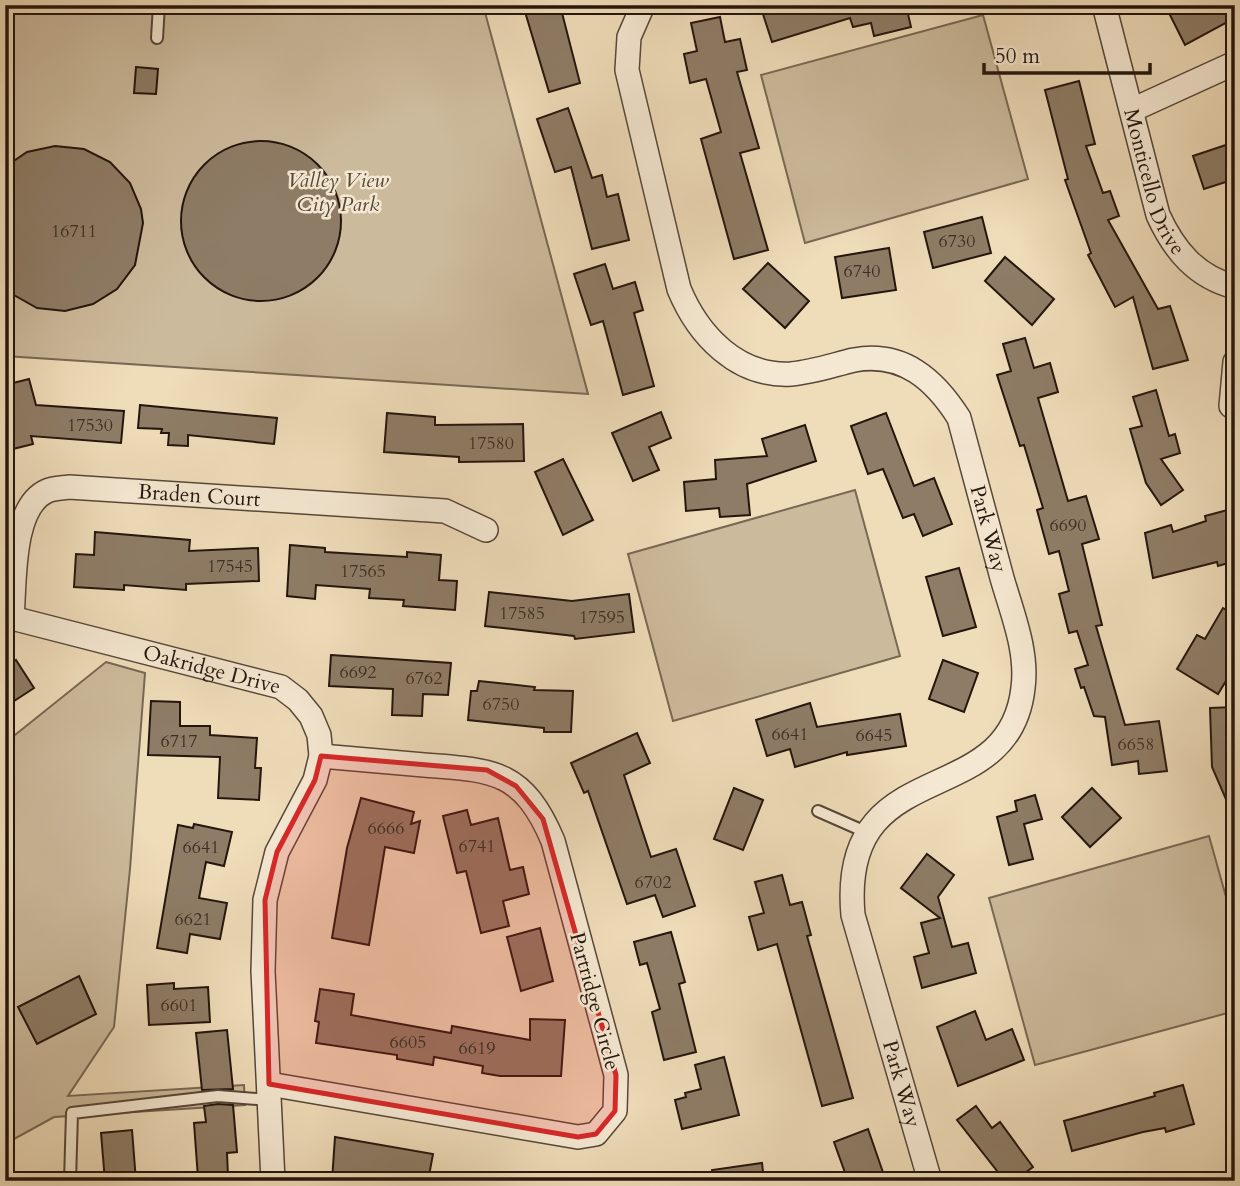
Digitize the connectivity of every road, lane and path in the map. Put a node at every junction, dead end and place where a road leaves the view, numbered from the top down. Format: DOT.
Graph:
graph roads {
  1 [pos="159,5"];
  2 [pos="642,5"];
  3 [pos="1104,5"];
  4 [pos="157,38"];
  5 [pos="1235,62"];
  6 [pos="1132,110"];
  7 [pos="1235,287"];
  8 [pos="1235,362"];
  9 [pos="1231,407"];
  10 [pos="486,530"];
  11 [pos="9,620"];
  12 [pos="321,756"];
  13 [pos="818,811"];
  14 [pos="868,834"];
  15 [pos="269,1092"];
  16 [pos="70,1181"];
  17 [pos="273,1181"];
  18 [pos="930,1181"];
  1 -- 4 [label="lane"];
  2 -- 14 [label="street, Park Way"];
  3 -- 6 [label="street, Monticello Drive"];
  5 -- 6 [label="street"];
  6 -- 7 [label="street, Monticello Drive"];
  8 -- 9 [label="street"];
  10 -- 11 [label="street, Braden Court"];
  11 -- 12 [label="street, Oakridge Drive"];
  12 -- 15 [label="street"];
  12 -- 15 [label="street, Partridge Circle"];
  13 -- 14 [label="lane"];
  14 -- 18 [label="street, Park Way"];
  15 -- 16 [label="lane"];
  15 -- 17 [label="street"];
}
